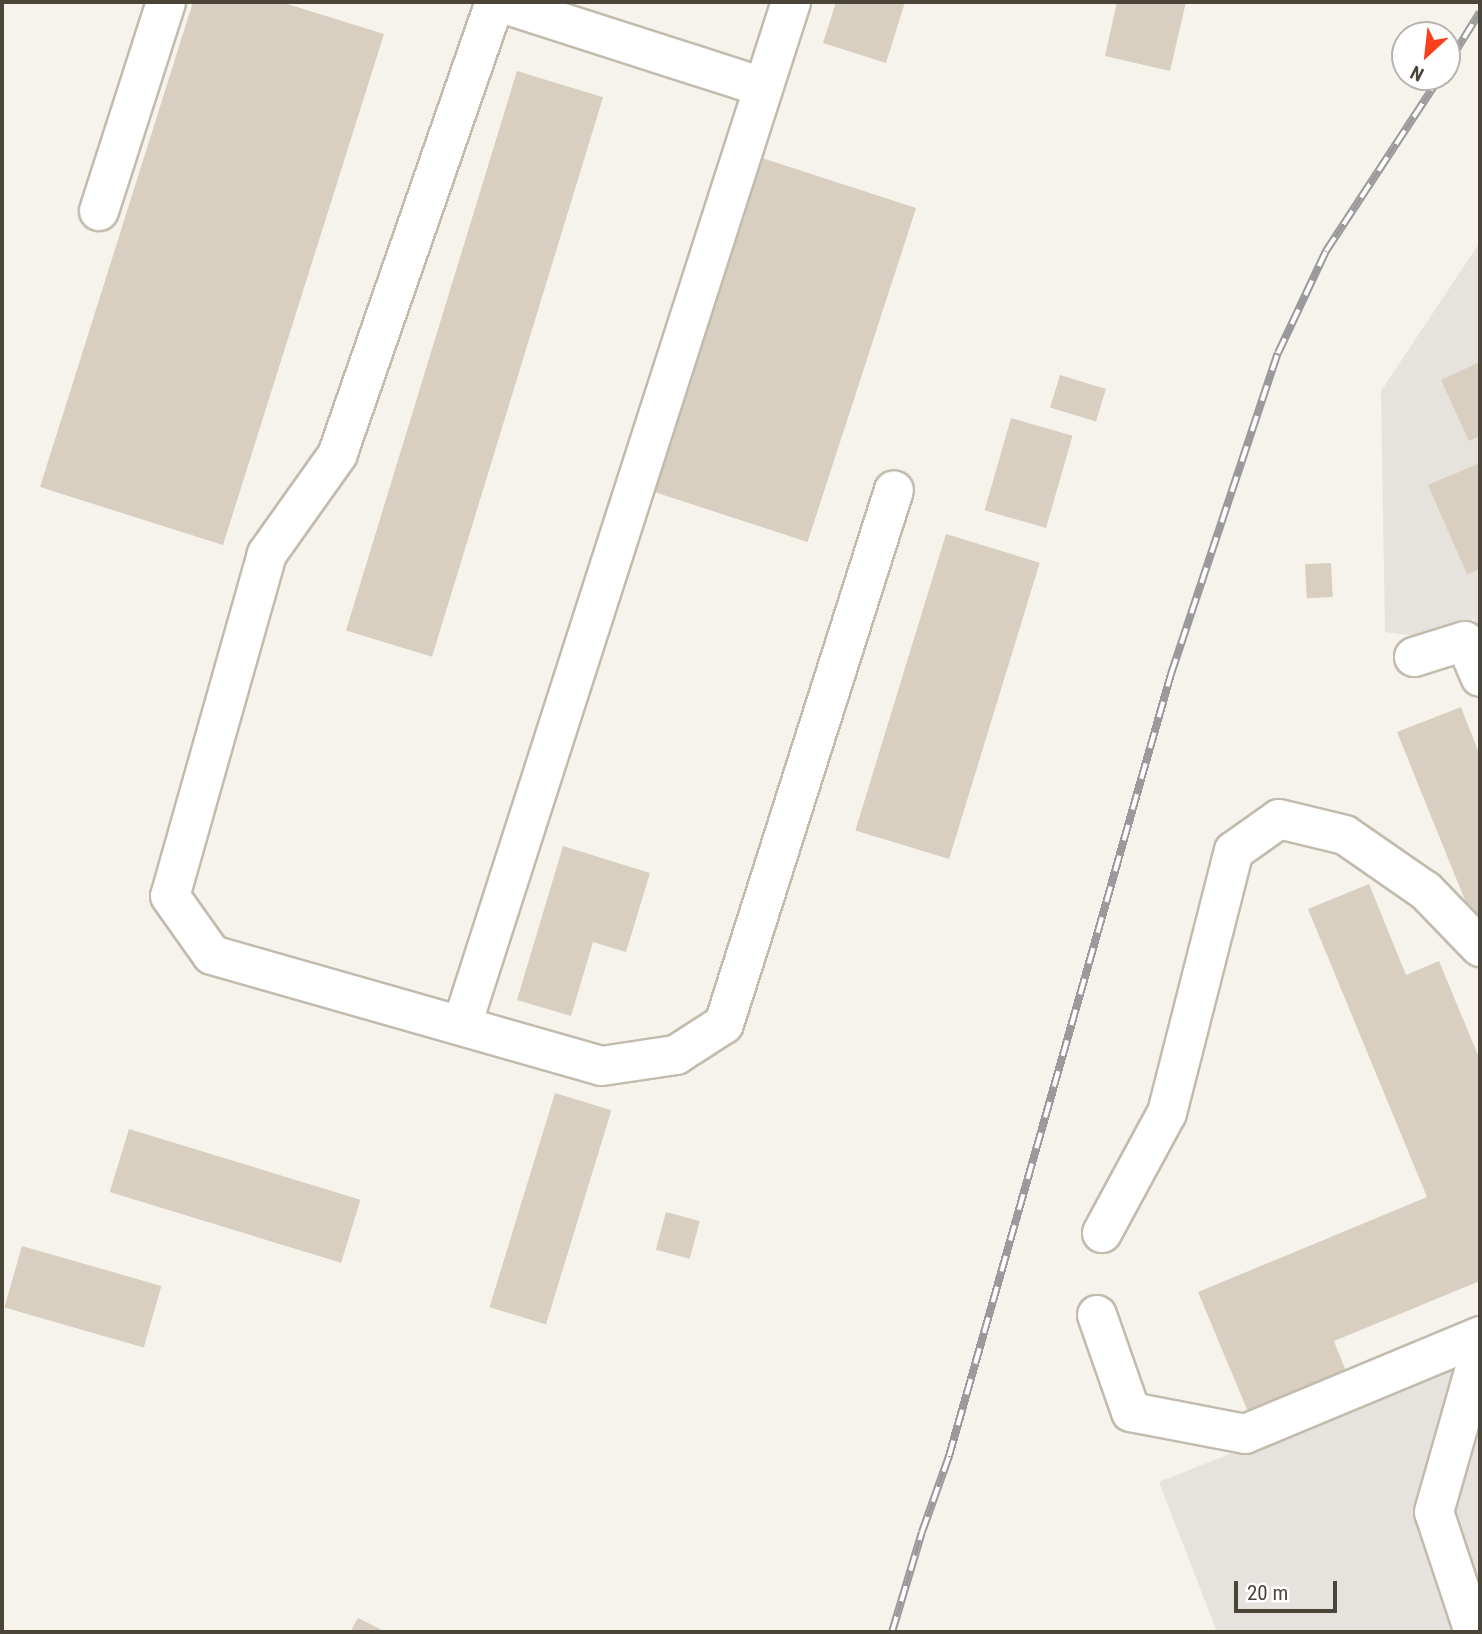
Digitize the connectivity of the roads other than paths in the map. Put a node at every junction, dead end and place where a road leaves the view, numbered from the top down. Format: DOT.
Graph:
graph roads {
  1 [pos="166,2"];
  2 [pos="497,2"];
  3 [pos="791,2"];
  4 [pos="764,87"];
  5 [pos="99,211"];
  6 [pos="894,490"];
  7 [pos="1413,657"];
  8 [pos="1480,677"];
  9 [pos="1480,947"];
  10 [pos="462,1025"];
  11 [pos="1102,1233"];
  12 [pos="1097,1315"];
  13 [pos="1480,1335"];
  14 [pos="1480,1350"];
  15 [pos="1474,1632"];
  1 -- 5 [label="lane"];
  2 -- 4 [label="lane"];
  2 -- 10 [label="lane"];
  3 -- 4 [label="lane"];
  4 -- 10 [label="lane"];
  6 -- 10 [label="lane"];
  7 -- 8 [label="lane"];
  9 -- 11 [label="lane"];
  12 -- 13 [label="lane"];
  14 -- 15 [label="lane"];
}
